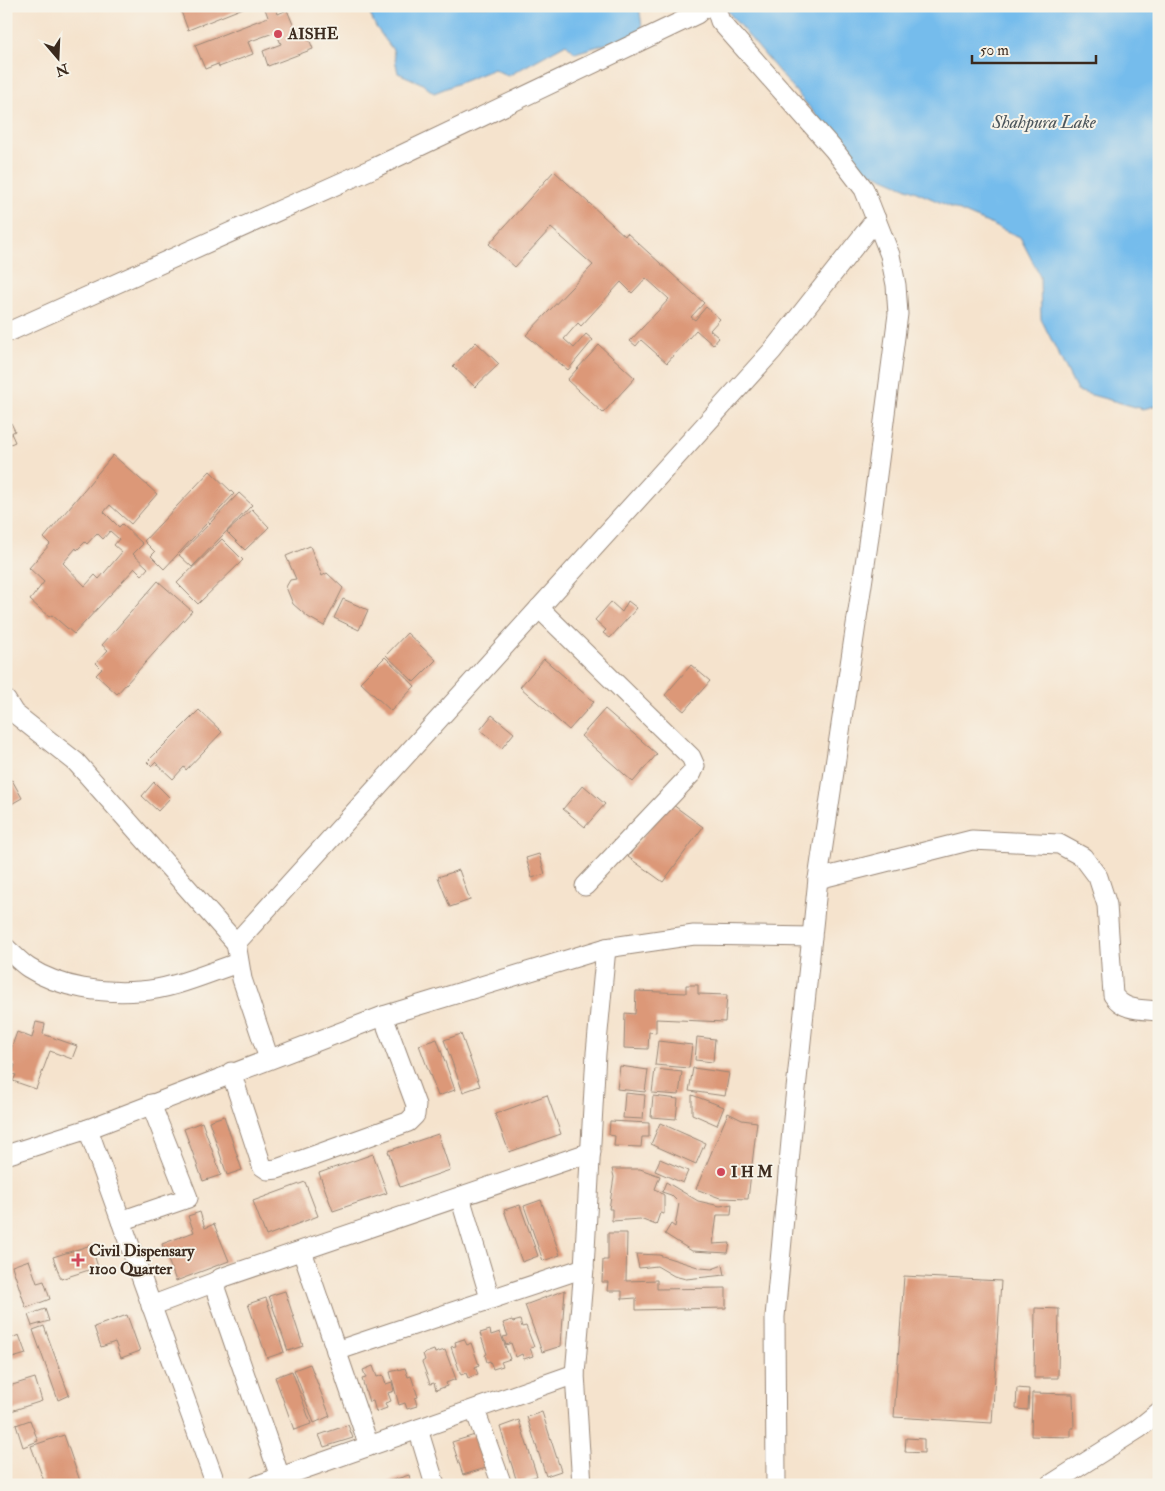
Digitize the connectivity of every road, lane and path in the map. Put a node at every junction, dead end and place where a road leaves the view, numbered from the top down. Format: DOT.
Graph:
graph roads {
  1 [pos="698,9"];
  2 [pos="717,14"];
  3 [pos="876,220"];
  4 [pos="6,334"];
  5 [pos="540,608"];
  6 [pos="9,712"];
  7 [pos="818,878"];
  8 [pos="585,886"];
  9 [pos="812,937"];
  10 [pos="236,943"];
  11 [pos="6,948"];
  12 [pos="606,948"];
  13 [pos="238,963"];
  14 [pos="1159,1010"];
  15 [pos="382,1016"];
  16 [pos="269,1059"];
  17 [pos="231,1072"];
  18 [pos="151,1104"];
  19 [pos="88,1129"];
  20 [pos="591,1152"];
  21 [pos="6,1155"];
  22 [pos="460,1197"];
  23 [pos="121,1221"];
  24 [pos="302,1251"];
  25 [pos="584,1268"];
  26 [pos="215,1282"];
  27 [pos="490,1298"];
  28 [pos="151,1306"];
  29 [pos="336,1351"];
  30 [pos="575,1374"];
  31 [pos="475,1410"];
  32 [pos="1159,1412"];
  33 [pos="418,1429"];
  34 [pos="369,1446"];
  35 [pos="280,1477"];
  36 [pos="302,1477"];
  37 [pos="216,1485"];
  38 [pos="258,1485"];
  39 [pos="435,1485"];
  40 [pos="502,1485"];
  41 [pos="582,1485"];
  42 [pos="776,1485"];
  43 [pos="1050,1485"];
  1 -- 2 [label="street"];
  1 -- 4 [label="street"];
  2 -- 3 [label="street"];
  3 -- 5 [label="street"];
  3 -- 7 [label="street"];
  5 -- 8 [label="street"];
  5 -- 10 [label="street"];
  6 -- 10 [label="street"];
  7 -- 9 [label="street"];
  7 -- 14 [label="street"];
  9 -- 12 [label="street"];
  9 -- 42 [label="street"];
  10 -- 13 [label="street"];
  11 -- 13 [label="street"];
  12 -- 15 [label="street"];
  12 -- 20 [label="street"];
  13 -- 16 [label="street"];
  15 -- 16 [label="street"];
  15 -- 17 [label="street"];
  16 -- 17 [label="street"];
  17 -- 18 [label="street"];
  18 -- 19 [label="street"];
  18 -- 23 [label="street"];
  19 -- 21 [label="street"];
  19 -- 23 [label="street"];
  20 -- 22 [label="street"];
  20 -- 25 [label="street"];
  22 -- 24 [label="street"];
  22 -- 27 [label="street"];
  23 -- 28 [label="street"];
  24 -- 26 [label="street"];
  24 -- 29 [label="street"];
  25 -- 27 [label="street"];
  25 -- 30 [label="street"];
  26 -- 28 [label="street"];
  26 -- 35 [label="street"];
  27 -- 29 [label="street"];
  28 -- 37 [label="street"];
  29 -- 34 [label="street"];
  30 -- 31 [label="street"];
  30 -- 41 [label="street"];
  31 -- 33 [label="street"];
  31 -- 40 [label="street"];
  32 -- 43 [label="street"];
  33 -- 34 [label="street"];
  33 -- 39 [label="street"];
  34 -- 36 [label="street"];
  35 -- 36 [label="street"];
  35 -- 38 [label="street"];
}
